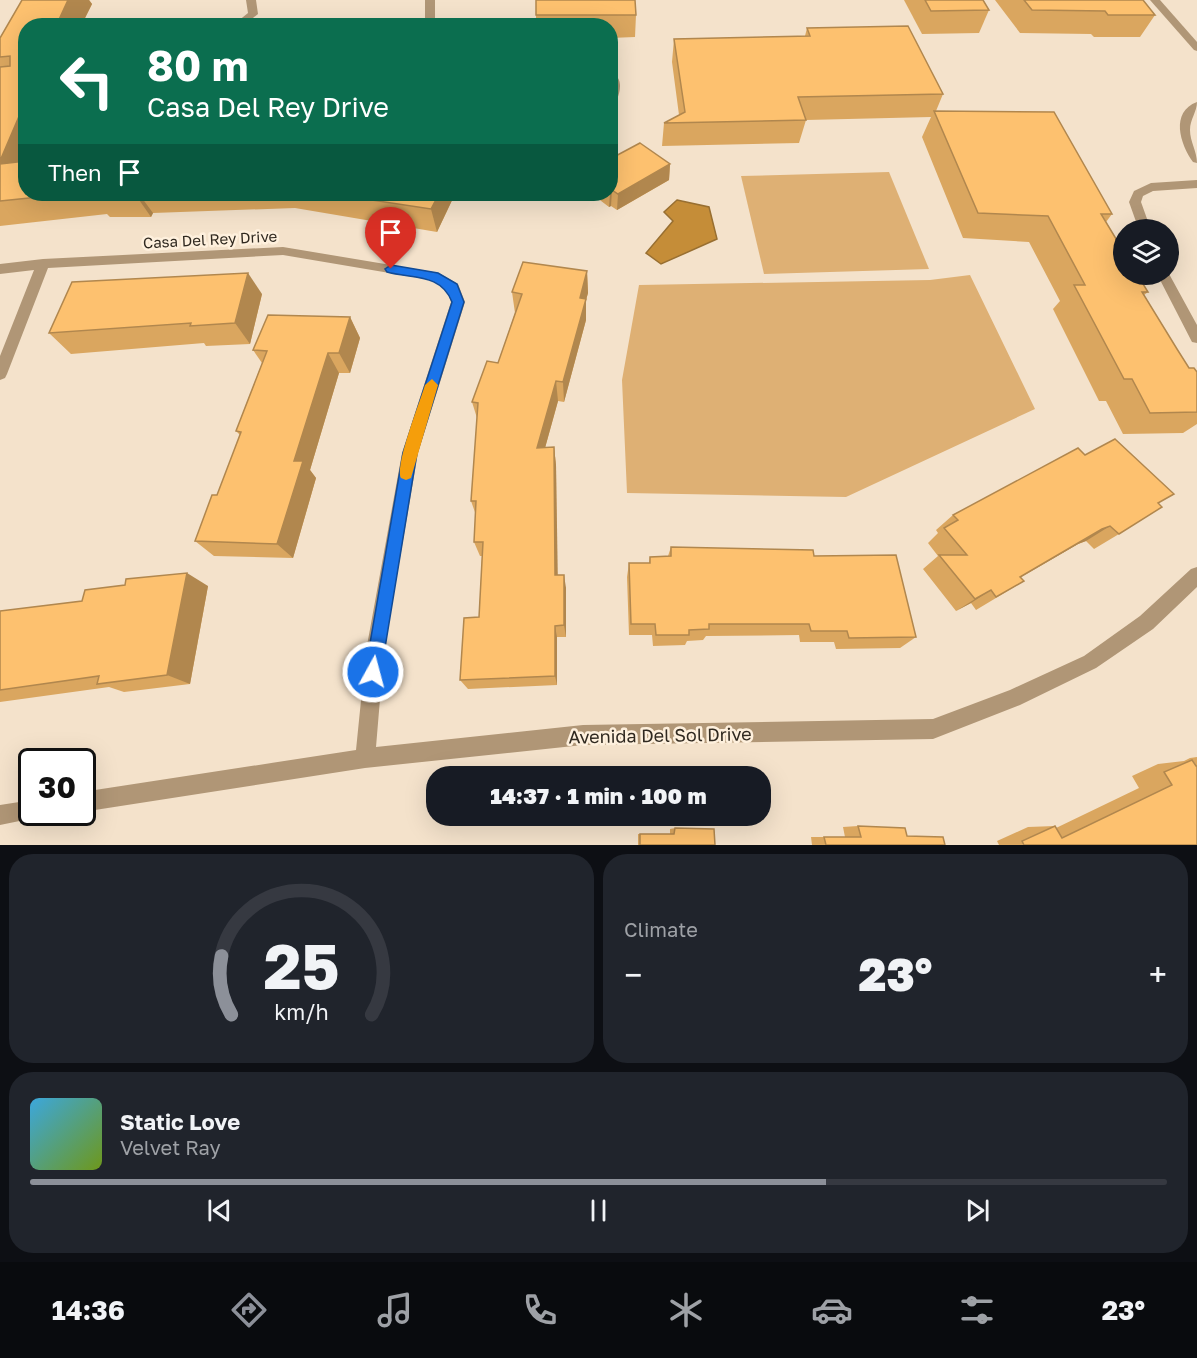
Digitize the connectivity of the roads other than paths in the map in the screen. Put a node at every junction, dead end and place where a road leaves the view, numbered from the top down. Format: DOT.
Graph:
graph roads {
  1 [pos="251,0"];
  2 [pos="430,0"];
  3 [pos="1155,0"];
  4 [pos="247,18"];
  5 [pos="430,18"];
  6 [pos="1197,48"];
  7 [pos="1197,105"];
  8 [pos="1197,159"];
  9 [pos="1197,184"];
  10 [pos="1140,219"];
  11 [pos="43,264"];
  12 [pos="0,269"];
  13 [pos="1169,285"];
  14 [pos="1197,338"];
  15 [pos="0,374"];
  16 [pos="1197,575"];
  17 [pos="365,758"];
  18 [pos="96,800"];
  19 [pos="18,812"];
  20 [pos="0,814"];
  1 -- 4 [label="street"];
  2 -- 5 [label="street"];
  3 -- 6 [label="street"];
  7 -- 8 [label="street"];
  9 -- 10 [label="street"];
  11 -- 12 [label="street, Casa Del Rey Drive"];
  11 -- 15 [label="street"];
  11 -- 17 [label="street, Casa Del Rey Drive"];
  13 -- 14 [label="street"];
  16 -- 17 [label="street, Avenida Del Sol Drive"];
  17 -- 18 [label="street, Avenida Del Sol Drive"];
  19 -- 20 [label="street"];
}
